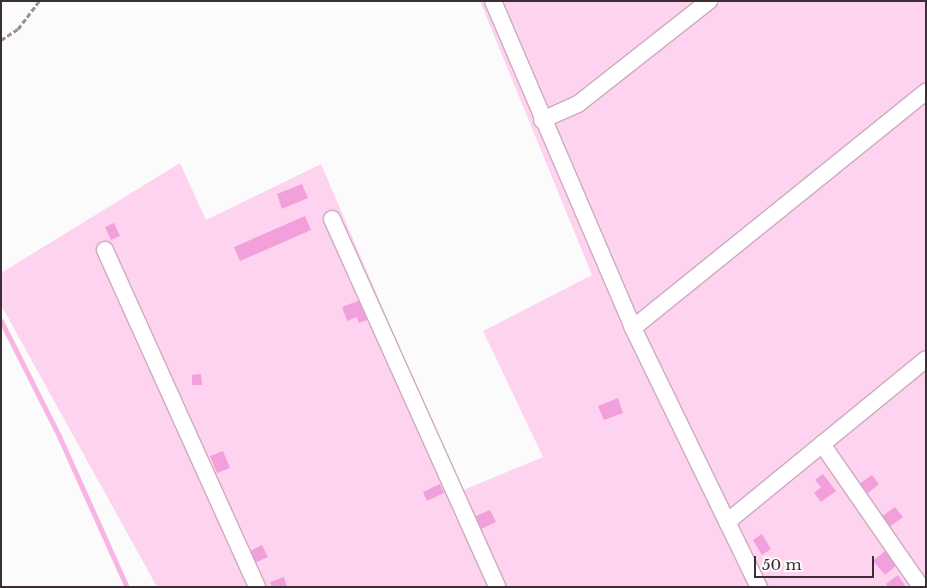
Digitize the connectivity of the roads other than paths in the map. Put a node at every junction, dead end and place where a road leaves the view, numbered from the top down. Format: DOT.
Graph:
graph roads {
  1 [pos="493,1"];
  2 [pos="709,1"];
  3 [pos="926,92"];
  4 [pos="542,120"];
  5 [pos="332,218"];
  6 [pos="106,250"];
  7 [pos="633,328"];
  8 [pos="926,359"];
  9 [pos="822,444"];
  10 [pos="727,522"];
  11 [pos="257,587"];
  12 [pos="497,587"];
  13 [pos="759,587"];
  14 [pos="921,587"];
  1 -- 4 [label="street"];
  2 -- 4 [label="street"];
  3 -- 7 [label="street"];
  4 -- 7 [label="street"];
  5 -- 12 [label="street"];
  6 -- 11 [label="street"];
  7 -- 10 [label="street"];
  8 -- 9 [label="street"];
  9 -- 10 [label="street"];
  9 -- 14 [label="street"];
  10 -- 13 [label="street"];
}
